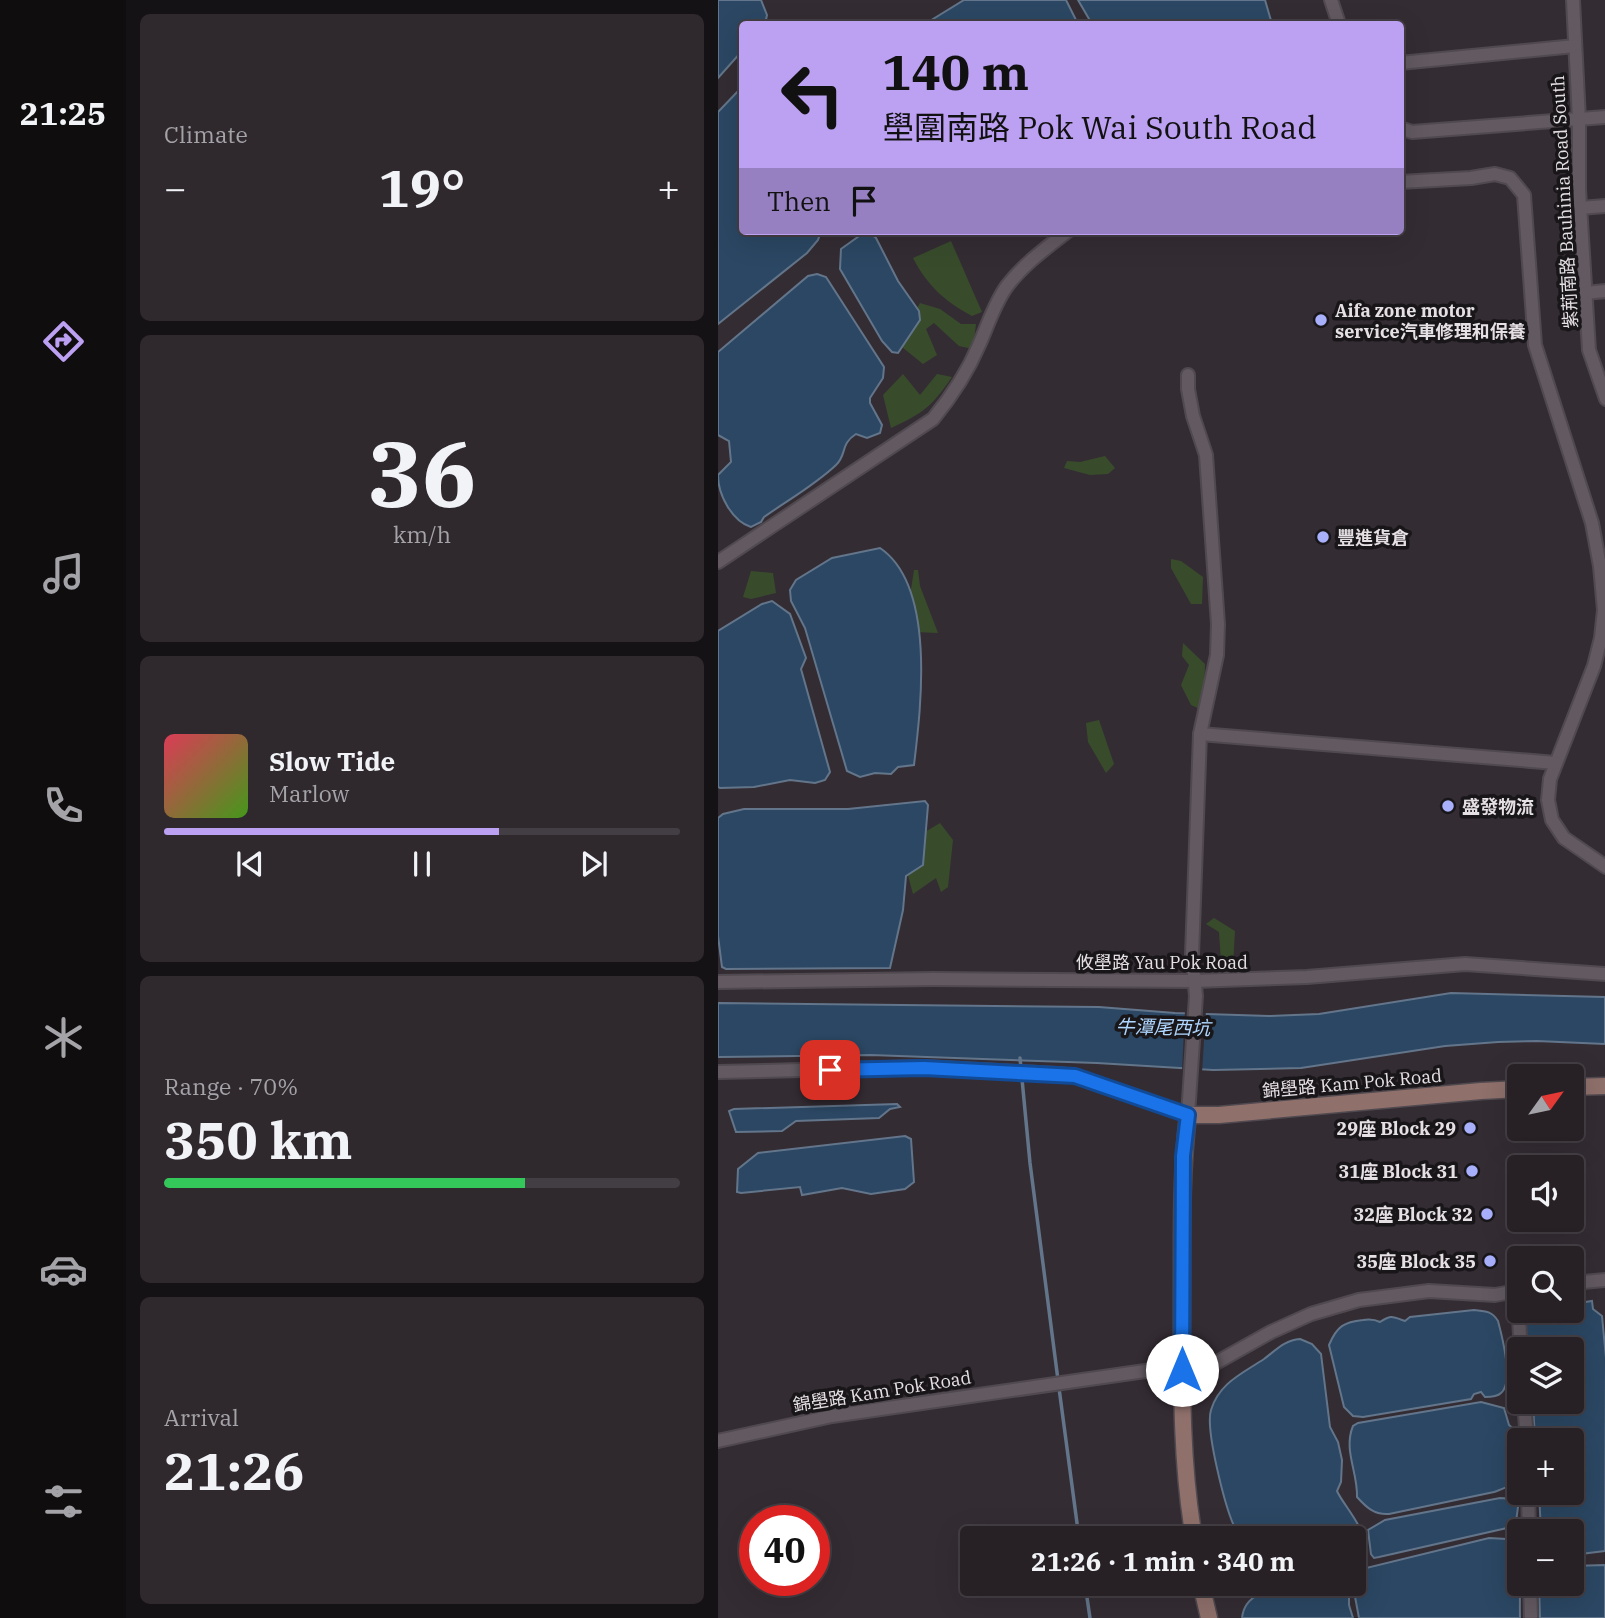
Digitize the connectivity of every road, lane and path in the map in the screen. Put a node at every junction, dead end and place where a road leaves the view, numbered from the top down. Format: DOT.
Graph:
graph roads {
  1 [pos="1331,0"];
  2 [pos="1573,0"];
  3 [pos="1338,21"];
  4 [pos="1575,46"];
  5 [pos="1404,63"];
  6 [pos="1605,117"];
  7 [pos="1579,119"];
  8 [pos="1404,129"];
  9 [pos="1404,183"];
  10 [pos="1605,206"];
  11 [pos="1580,208"];
  12 [pos="1063,235"];
  13 [pos="1605,291"];
  14 [pos="1585,293"];
  15 [pos="1188,375"];
  16 [pos="1602,376"];
  17 [pos="1605,399"];
  18 [pos="718,562"];
  19 [pos="1200,734"];
  20 [pos="1556,762"];
  21 [pos="1605,867"];
  22 [pos="1605,974"];
  23 [pos="1194,981"];
  24 [pos="718,982"];
  25 [pos="718,1072"];
  26 [pos="1605,1086"];
  27 [pos="1584,1087"];
  28 [pos="1507,1090"];
  29 [pos="1188,1115"];
  30 [pos="1605,1280"];
  31 [pos="1584,1282"];
  32 [pos="1507,1293"];
  33 [pos="1182,1370"];
  34 [pos="718,1441"];
  35 [pos="1192,1526"];
  36 [pos="1204,1596"];
  37 [pos="1530,1596"];
  38 [pos="1209,1618"];
  39 [pos="1531,1618"];
  1 -- 3 [label="street"];
  2 -- 4 [label="street, 紫荊南路 Bauhinia Road South"];
  4 -- 5 [label="street"];
  4 -- 7 [label="street, 紫荊南路 Bauhinia Road South"];
  6 -- 7 [label="street"];
  7 -- 8 [label="street"];
  7 -- 11 [label="street, 紫荊南路 Bauhinia Road South"];
  9 -- 20 [label="street"];
  10 -- 11 [label="street"];
  11 -- 14 [label="street, 紫荊南路 Bauhinia Road South"];
  12 -- 18 [label="street"];
  13 -- 14 [label="street"];
  14 -- 16 [label="street, 紫荊南路 Bauhinia Road South"];
  15 -- 19 [label="street"];
  16 -- 17 [label="street, 紫荊南路 Bauhinia Road South"];
  19 -- 20 [label="street"];
  19 -- 23 [label="street"];
  20 -- 21 [label="street"];
  22 -- 23 [label="street, 攸壆路 Yau Pok Road"];
  23 -- 24 [label="street, 攸壆路 Yau Pok Road"];
  23 -- 29 [label="street"];
  25 -- 29 [label="street"];
  26 -- 27 [label="street"];
  28 -- 29 [label="street, 錦壆路 Kam Pok Road"];
  29 -- 33 [label="street"];
  30 -- 31 [label="street"];
  32 -- 33 [label="street"];
  33 -- 34 [label="street, 錦壆路 Kam Pok Road"];
  33 -- 35 [label="street"];
  36 -- 38 [label="street"];
  37 -- 39 [label="street"];
}
